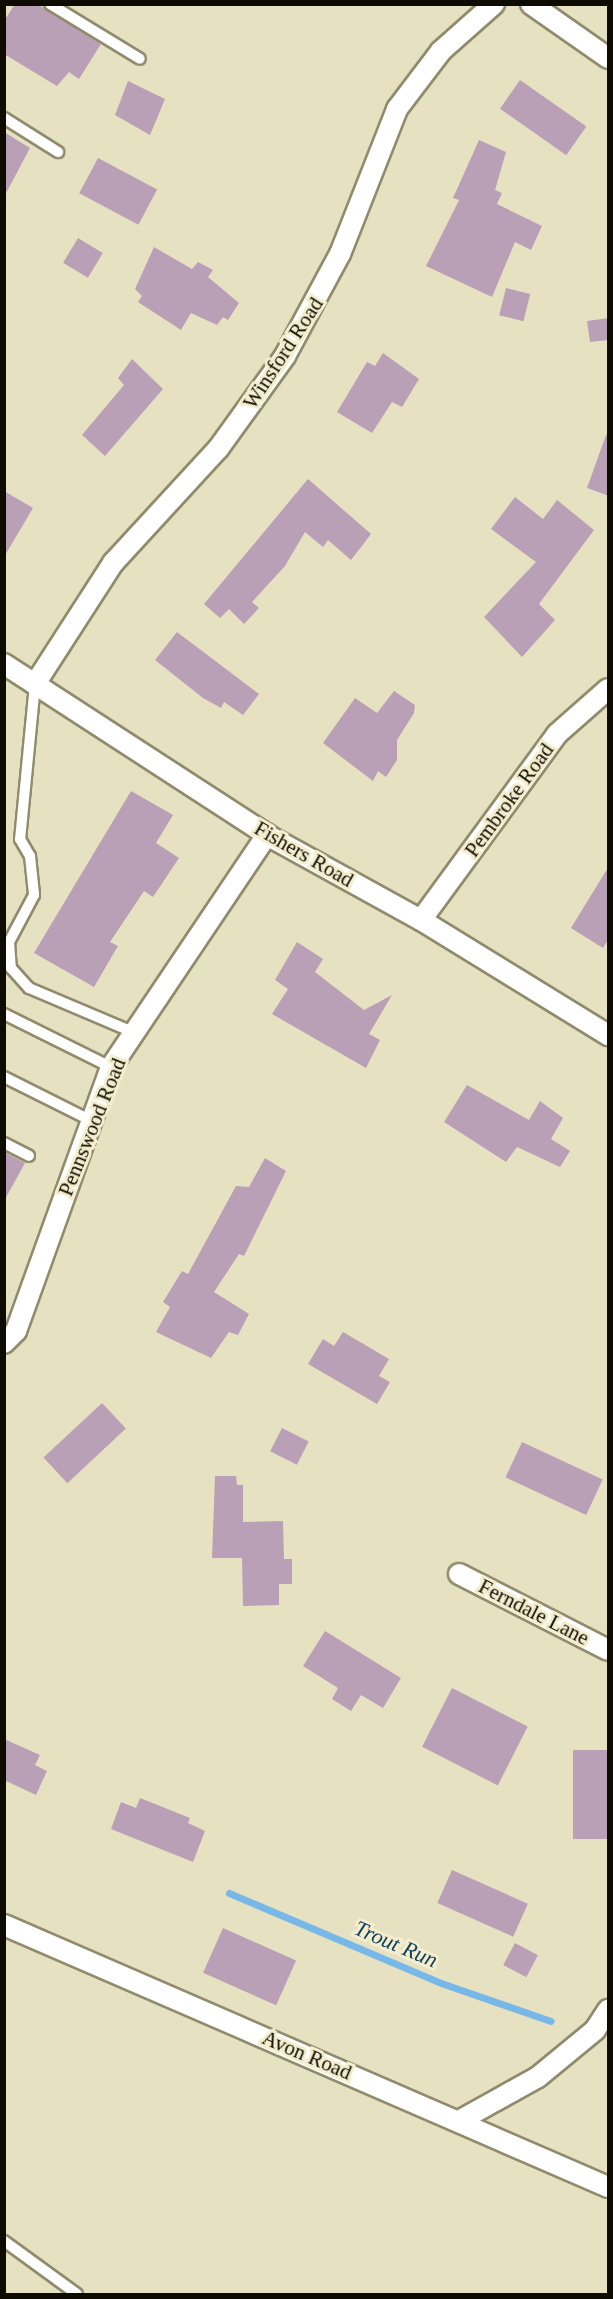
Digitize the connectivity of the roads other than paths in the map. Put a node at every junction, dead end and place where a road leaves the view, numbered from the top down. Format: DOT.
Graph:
graph roads {
  1 [pos="50,4"];
  2 [pos="494,4"];
  3 [pos="531,4"];
  4 [pos="609,58"];
  5 [pos="140,59"];
  6 [pos="4,118"];
  7 [pos="58,152"];
  8 [pos="4,664"];
  9 [pos="36,684"];
  10 [pos="609,690"];
  11 [pos="267,835"];
  12 [pos="420,920"];
  13 [pos="4,1014"];
  14 [pos="135,1033"];
  15 [pos="609,1035"];
  16 [pos="111,1067"];
  17 [pos="4,1077"];
  18 [pos="92,1121"];
  19 [pos="4,1143"];
  20 [pos="28,1156"];
  21 [pos="4,1343"];
  22 [pos="459,1574"];
  23 [pos="609,1650"];
  24 [pos="4,1925"];
  25 [pos="609,2010"];
  26 [pos="459,2121"];
  27 [pos="609,2187"];
  28 [pos="4,2241"];
  29 [pos="77,2295"];
  1 -- 5 [label="lane"];
  2 -- 9 [label="street, Winsford Road"];
  3 -- 4 [label="street"];
  6 -- 7 [label="lane"];
  8 -- 9 [label="street, Fishers Road"];
  9 -- 11 [label="street, Fishers Road"];
  9 -- 14 [label="lane"];
  10 -- 12 [label="street, Pembroke Road"];
  11 -- 12 [label="street, Fishers Road"];
  11 -- 14 [label="street, Pennswood Road"];
  12 -- 15 [label="street, Fishers Road"];
  13 -- 16 [label="lane"];
  14 -- 16 [label="street, Pennswood Road"];
  16 -- 18 [label="street, Pennswood Road"];
  17 -- 18 [label="lane"];
  18 -- 21 [label="street, Pennswood Road"];
  19 -- 20 [label="lane"];
  22 -- 23 [label="street, Ferndale Lane"];
  24 -- 26 [label="street, Avon Road"];
  25 -- 26 [label="street"];
  26 -- 27 [label="street, Avon Road"];
  28 -- 29 [label="lane"];
}
